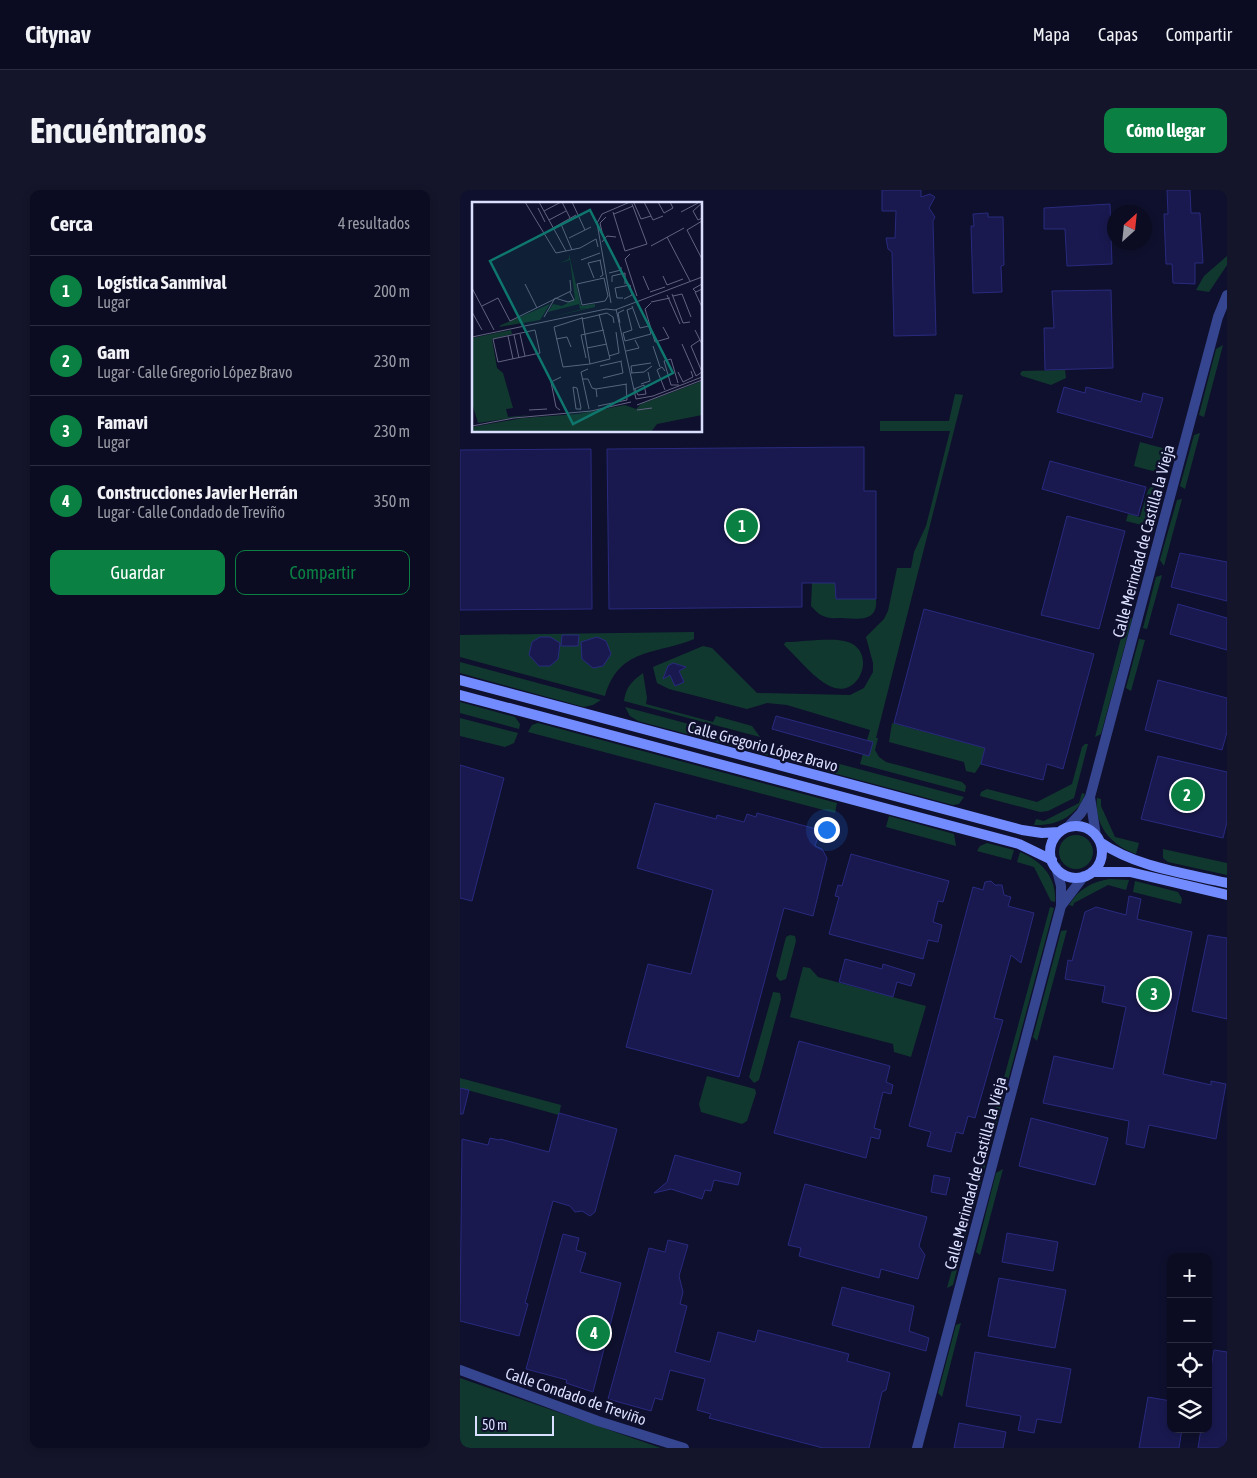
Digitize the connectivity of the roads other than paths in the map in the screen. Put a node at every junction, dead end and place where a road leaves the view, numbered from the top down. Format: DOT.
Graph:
graph roads {
  1 [pos="1227,294"];
  2 [pos="460,680"];
  3 [pos="460,695"];
  4 [pos="1090,797"];
  5 [pos="1064,830"];
  6 [pos="1098,839"];
  7 [pos="1054,864"];
  8 [pos="1088,874"];
  9 [pos="1227,883"];
  10 [pos="1227,895"];
  11 [pos="1061,906"];
  12 [pos="460,1370"];
  13 [pos="684,1448"];
  14 [pos="917,1448"];
  1 -- 4 [label="street, Calle Merindad de Castilla la Vieja"];
  2 -- 5 [label="main road, Calle Gregorio López Bravo"];
  3 -- 7 [label="main road, Calle Gregorio López Bravo"];
  4 -- 5 [label="street, Calle Merindad de Castilla la Vieja"];
  4 -- 6 [label="street, Calle Merindad de Castilla la Vieja"];
  5 -- 6 [label="main road"];
  5 -- 7 [label="main road"];
  6 -- 8 [label="main road"];
  6 -- 9 [label="main road"];
  7 -- 8 [label="main road"];
  7 -- 11 [label="street, Calle Merindad de Castilla la Vieja"];
  8 -- 10 [label="main road"];
  8 -- 11 [label="street, Calle Merindad de Castilla la Vieja"];
  11 -- 14 [label="street, Calle Merindad de Castilla la Vieja"];
  12 -- 13 [label="street, Calle Condado de Treviño"];
}
